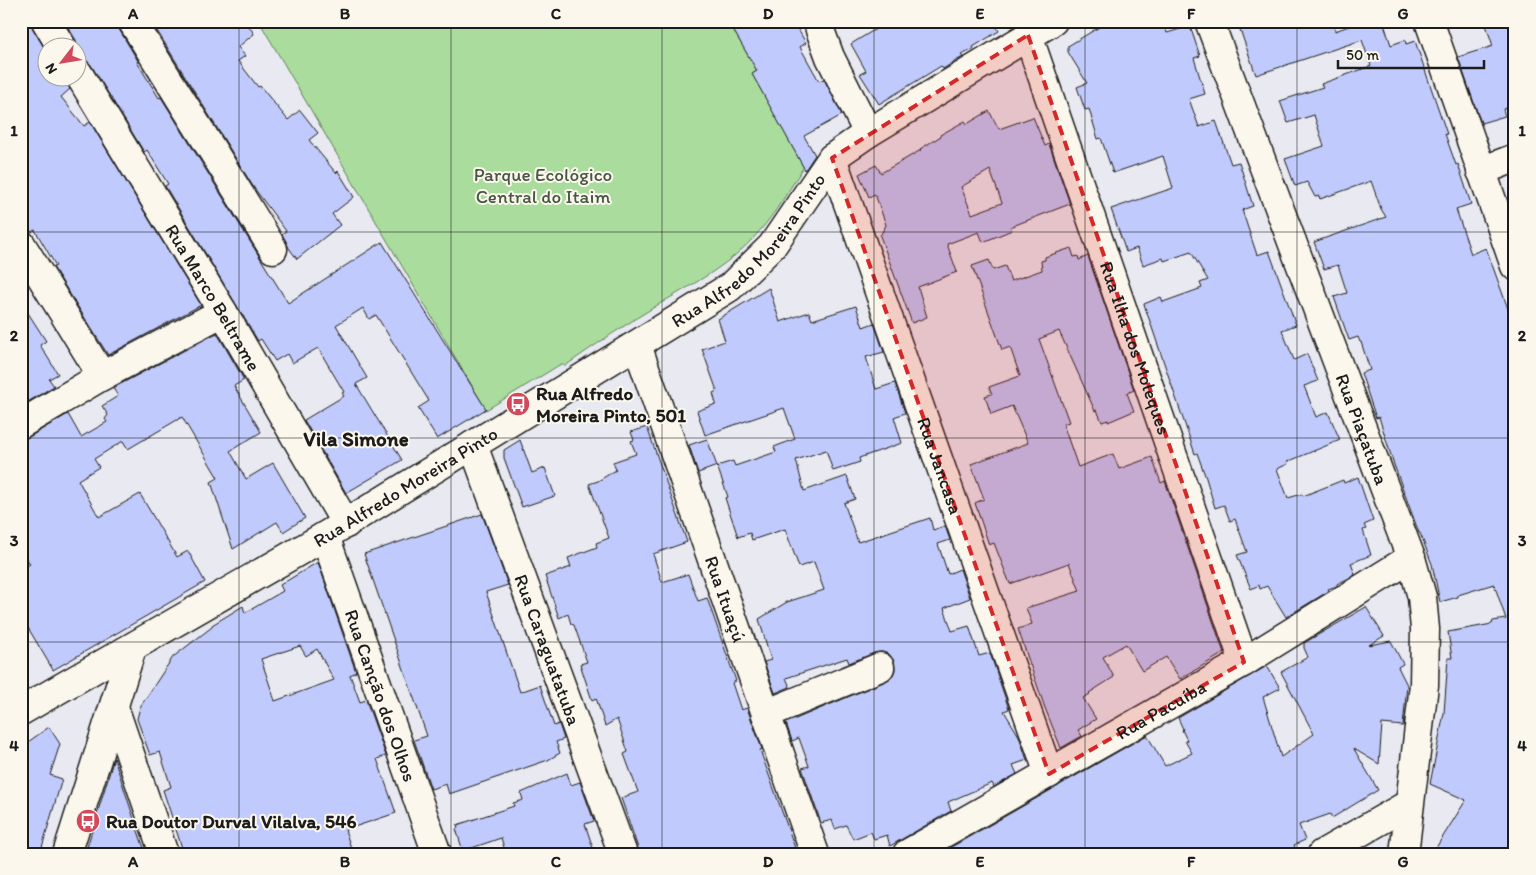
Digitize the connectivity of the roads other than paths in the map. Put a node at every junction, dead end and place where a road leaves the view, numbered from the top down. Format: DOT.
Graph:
graph roads {
  1 [pos="46,21"];
  2 [pos="132,21"];
  3 [pos="818,21"];
  4 [pos="1053,21"];
  5 [pos="1209,21"];
  6 [pos="1429,21"];
  7 [pos="1028,35"];
  8 [pos="56,38"];
  9 [pos="87,88"];
  10 [pos="868,133"];
  11 [pos="832,158"];
  12 [pos="1515,158"];
  13 [pos="1481,171"];
  14 [pos="21,244"];
  15 [pos="272,249"];
  16 [pos="1515,266"];
  17 [pos="223,312"];
  18 [pos="637,345"];
  19 [pos="102,376"];
  20 [pos="21,424"];
  21 [pos="473,445"];
  22 [pos="336,530"];
  23 [pos="1412,558"];
  24 [pos="132,648"];
  25 [pos="1244,662"];
  26 [pos="880,667"];
  27 [pos="114,707"];
  28 [pos="21,711"];
  29 [pos="766,714"];
  30 [pos="1049,774"];
  31 [pos="1409,804"];
  32 [pos="67,854"];
  33 [pos="164,854"];
  34 [pos="437,854"];
  35 [pos="623,854"];
  36 [pos="815,854"];
  37 [pos="907,854"];
  38 [pos="1322,854"];
  39 [pos="1404,854"];
  1 -- 8 [label="street"];
  2 -- 15 [label="street"];
  3 -- 10 [label="street"];
  4 -- 7 [label="street, Rua Alfredo Moreira Pinto"];
  5 -- 23 [label="street, Rua Piaçatuba"];
  6 -- 13 [label="street"];
  7 -- 10 [label="street, Rua Alfredo Moreira Pinto"];
  7 -- 25 [label="street, Rua Ilha dos Moleques"];
  9 -- 17 [label="street, Rua Marco Beltrame"];
  10 -- 11 [label="street, Rua Alfredo Moreira Pinto"];
  11 -- 18 [label="street, Rua Alfredo Moreira Pinto"];
  11 -- 30 [label="street, Rua Jancasa"];
  12 -- 13 [label="street"];
  13 -- 16 [label="street"];
  14 -- 19 [label="street"];
  17 -- 19 [label="street"];
  17 -- 22 [label="street, Rua Marco Beltrame"];
  18 -- 21 [label="street, Rua Alfredo Moreira Pinto"];
  18 -- 29 [label="street, Rua Ituaçú"];
  19 -- 20 [label="street"];
  21 -- 22 [label="street, Rua Alfredo Moreira Pinto"];
  21 -- 35 [label="street, Rua Caraguatatuba"];
  22 -- 24 [label="street, Rua Alfredo Moreira Pinto"];
  22 -- 34 [label="street, Rua Canção dos Olhos"];
  23 -- 25 [label="street, Rua Pacuíba"];
  23 -- 31 [label="street, Rua Piaçatuba"];
  24 -- 27 [label="street"];
  24 -- 28 [label="street, Rua Alfredo Moreira Pinto"];
  25 -- 30 [label="street, Rua Pacuíba"];
  26 -- 29 [label="street"];
  27 -- 32 [label="street"];
  27 -- 33 [label="street"];
  29 -- 36 [label="street, Rua Ituaçú"];
  30 -- 37 [label="street, Rua Pacuíba"];
  31 -- 38 [label="street"];
  31 -- 39 [label="street, Rua Piaçatuba"];
}
